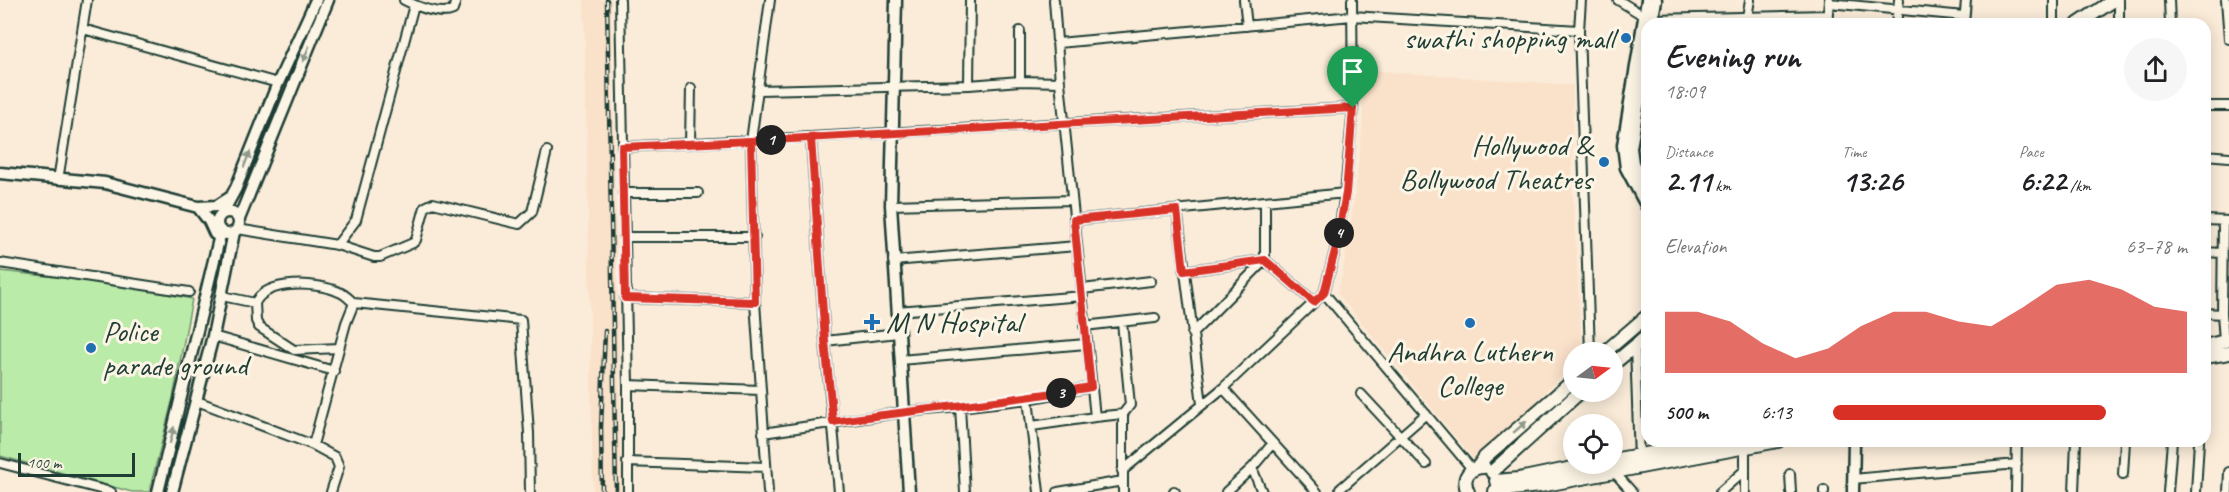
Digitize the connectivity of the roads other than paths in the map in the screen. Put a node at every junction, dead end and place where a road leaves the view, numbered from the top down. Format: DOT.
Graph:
graph roads {
  1 [pos="87,0"];
  2 [pos="316,0"];
  3 [pos="328,0"];
  4 [pos="404,0"];
  5 [pos="456,0"];
  6 [pos="620,0"];
  7 [pos="770,0"];
  8 [pos="896,0"];
  9 [pos="970,0"];
  10 [pos="1054,0"];
  11 [pos="1244,0"];
  12 [pos="1352,0"];
  13 [pos="1581,0"];
  14 [pos="1618,0"];
  15 [pos="1647,0"];
  16 [pos="1656,0"];
  17 [pos="1750,0"];
  18 [pos="1899,0"];
  19 [pos="1966,0"];
  20 [pos="2054,0"];
  21 [pos="2114,0"];
  22 [pos="2119,0"];
  23 [pos="2169,0"];
  24 [pos="2226,0"];
  25 [pos="1829,1"];
  26 [pos="414,5"];
  27 [pos="1897,10"];
  28 [pos="1352,16"];
  29 [pos="1747,17"];
  30 [pos="1647,18"];
  31 [pos="1650,18"];
  32 [pos="1651,18"];
  33 [pos="1739,18"];
  34 [pos="1753,18"];
  35 [pos="1827,18"];
  36 [pos="1896,18"];
  37 [pos="1951,18"];
  38 [pos="1964,18"];
  39 [pos="2054,18"];
  40 [pos="2087,18"];
  41 [pos="2119,18"];
  42 [pos="2170,18"];
  43 [pos="1247,26"];
  44 [pos="83,29"];
  45 [pos="1579,30"];
  46 [pos="1020,31"];
  47 [pos="2229,39"];
  48 [pos="1058,43"];
  49 [pos="1641,62"];
  50 [pos="1020,81"];
  51 [pos="1060,82"];
  52 [pos="278,83"];
  53 [pos="969,85"];
  54 [pos="893,87"];
  55 [pos="691,88"];
  56 [pos="759,90"];
  57 [pos="1641,90"];
  58 [pos="269,104"];
  59 [pos="2211,106"];
  60 [pos="2229,106"];
  61 [pos="1353,108"];
  62 [pos="282,111"];
  63 [pos="1065,124"];
  64 [pos="892,133"];
  65 [pos="811,138"];
  66 [pos="751,141"];
  67 [pos="690,144"];
  68 [pos="622,147"];
  69 [pos="547,151"];
  70 [pos="2211,156"];
  71 [pos="2229,157"];
  72 [pos="1641,170"];
  73 [pos="0,173"];
  74 [pos="58,180"];
  75 [pos="623,193"];
  76 [pos="1346,193"];
  77 [pos="698,194"];
  78 [pos="1641,196"];
  79 [pos="231,197"];
  80 [pos="1072,200"];
  81 [pos="1265,202"];
  82 [pos="891,205"];
  83 [pos="198,207"];
  84 [pos="1177,210"];
  85 [pos="223,212"];
  86 [pos="1074,220"];
  87 [pos="2211,220"];
  88 [pos="2226,221"];
  89 [pos="237,227"];
  90 [pos="220,236"];
  91 [pos="624,237"];
  92 [pos="754,237"];
  93 [pos="338,245"];
  94 [pos="1077,246"];
  95 [pos="2211,252"];
  96 [pos="2222,253"];
  97 [pos="1265,260"];
  98 [pos="893,261"];
  99 [pos="0,263"];
  100 [pos="1184,271"];
  101 [pos="1151,281"];
  102 [pos="189,292"];
  103 [pos="1082,292"];
  104 [pos="1324,293"];
  105 [pos="222,297"];
  106 [pos="625,298"];
  107 [pos="755,302"];
  108 [pos="1314,302"];
  109 [pos="255,303"];
  110 [pos="354,303"];
  111 [pos="897,311"];
  112 [pos="2211,313"];
  113 [pos="2222,314"];
  114 [pos="1155,318"];
  115 [pos="1641,321"];
  116 [pos="1122,322"];
  117 [pos="1084,326"];
  118 [pos="898,333"];
  119 [pos="1192,334"];
  120 [pos="213,336"];
  121 [pos="825,341"];
  122 [pos="1641,341"];
  123 [pos="1590,342"];
  124 [pos="1617,342"];
  125 [pos="1086,344"];
  126 [pos="2227,345"];
  127 [pos="1635,346"];
  128 [pos="339,348"];
  129 [pos="2211,354"];
  130 [pos="1623,356"];
  131 [pos="900,360"];
  132 [pos="334,371"];
  133 [pos="628,385"];
  134 [pos="1091,387"];
  135 [pos="1223,388"];
  136 [pos="760,390"];
  137 [pos="1563,390"];
  138 [pos="1361,394"];
  139 [pos="1028,399"];
  140 [pos="197,401"];
  141 [pos="1571,402"];
  142 [pos="1202,404"];
  143 [pos="960,407"];
  144 [pos="904,411"];
  145 [pos="1123,414"];
  146 [pos="1426,414"];
  147 [pos="1095,417"];
  148 [pos="833,422"];
  149 [pos="1032,426"];
  150 [pos="763,433"];
  151 [pos="1401,436"];
  152 [pos="1273,443"];
  153 [pos="313,445"];
  154 [pos="1683,447"];
  155 [pos="1750,447"];
  156 [pos="1854,447"];
  157 [pos="2017,447"];
  158 [pos="2076,447"];
  159 [pos="2124,447"];
  160 [pos="2172,447"];
  161 [pos="2199,447"];
  162 [pos="1745,448"];
  163 [pos="1623,461"];
  164 [pos="627,462"];
  165 [pos="1639,462"];
  166 [pos="0,463"];
  167 [pos="1426,464"];
  168 [pos="2017,464"];
  169 [pos="766,467"];
  170 [pos="1252,468"];
  171 [pos="1475,468"];
  172 [pos="1623,469"];
  173 [pos="1563,470"];
  174 [pos="1744,470"];
  175 [pos="1122,471"];
  176 [pos="2229,472"];
  177 [pos="1611,474"];
  178 [pos="1616,474"];
  179 [pos="1790,474"];
  180 [pos="2122,474"];
  181 [pos="1853,479"];
  182 [pos="1123,481"];
  183 [pos="1494,484"];
  184 [pos="1466,487"];
  185 [pos="1553,488"];
  186 [pos="1340,489"];
  187 [pos="111,492"];
  188 [pos="158,492"];
  189 [pos="172,492"];
  190 [pos="331,492"];
  191 [pos="530,492"];
  192 [pos="628,492"];
  193 [pos="768,492"];
  194 [pos="839,492"];
  195 [pos="909,492"];
  196 [pos="965,492"];
  197 [pos="1039,492"];
  198 [pos="1058,492"];
  199 [pos="1123,492"];
  200 [pos="1226,492"];
  201 [pos="1262,492"];
  202 [pos="1317,492"];
  203 [pos="1454,492"];
  204 [pos="1632,492"];
  205 [pos="1720,492"];
  206 [pos="1745,492"];
  207 [pos="1791,492"];
  208 [pos="1853,492"];
  209 [pos="2016,492"];
  210 [pos="2074,492"];
  211 [pos="2168,492"];
  212 [pos="2197,492"];
  213 [pos="2228,492"];
  1 -- 44 [label="street"];
  2 -- 52 [label="street"];
  3 -- 62 [label="street, one-way"];
  4 -- 26 [label="street"];
  5 -- 26 [label="street"];
  6 -- 68 [label="street"];
  7 -- 56 [label="street"];
  8 -- 54 [label="street"];
  9 -- 53 [label="street"];
  10 -- 48 [label="street"];
  11 -- 43 [label="street"];
  12 -- 28 [label="street"];
  13 -- 45 [label="street"];
  14 -- 30 [label="street"];
  15 -- 31 [label="street"];
  16 -- 32 [label="street"];
  17 -- 29 [label="street"];
  18 -- 27 [label="street"];
  19 -- 38 [label="street"];
  20 -- 39 [label="street"];
  21 -- 40 [label="main road"];
  22 -- 41 [label="street"];
  23 -- 42 [label="street"];
  24 -- 47 [label="street"];
  25 -- 27 [label="street"];
  25 -- 35 [label="street"];
  26 -- 93 [label="street"];
  27 -- 36 [label="street"];
  27 -- 37 [label="street"];
  28 -- 43 [label="street"];
  28 -- 45 [label="street"];
  28 -- 61 [label="street"];
  29 -- 33 [label="street"];
  29 -- 34 [label="street"];
  43 -- 48 [label="street"];
  44 -- 52 [label="street"];
  44 -- 74 [label="street"];
  45 -- 123 [label="street"];
  46 -- 50 [label="street"];
  48 -- 51 [label="street"];
  49 -- 78 [label="street"];
  50 -- 51 [label="street"];
  50 -- 53 [label="street"];
  51 -- 63 [label="street"];
  52 -- 58 [label="street"];
  53 -- 54 [label="street"];
  54 -- 56 [label="street"];
  54 -- 64 [label="street"];
  55 -- 67 [label="street"];
  56 -- 66 [label="street"];
  57 -- 72 [label="street"];
  58 -- 62 [label="street"];
  79 -- 58 [label="street, one-way"];
  59 -- 60 [label="street"];
  61 -- 63 [label="street"];
  61 -- 76 [label="street"];
  62 -- 89 [label="street"];
  63 -- 64 [label="street"];
  63 -- 80 [label="street"];
  64 -- 65 [label="street"];
  64 -- 82 [label="street"];
  65 -- 66 [label="street"];
  65 -- 121 [label="street"];
  66 -- 67 [label="street"];
  66 -- 92 [label="street"];
  67 -- 68 [label="street"];
  68 -- 75 [label="street"];
  69 -- 93 [label="street"];
  70 -- 71 [label="street"];
  73 -- 74 [label="street"];
  74 -- 83 [label="street"];
  75 -- 77 [label="street"];
  75 -- 91 [label="street"];
  76 -- 81 [label="street"];
  76 -- 104 [label="street"];
  79 -- 83 [label="street"];
  79 -- 85 [label="street"];
  80 -- 82 [label="street"];
  80 -- 86 [label="street"];
  81 -- 84 [label="street"];
  81 -- 97 [label="street"];
  82 -- 98 [label="street"];
  83 -- 90 [label="street"];
  84 -- 86 [label="street"];
  84 -- 100 [label="street"];
  85 -- 89 [label="street"];
  85 -- 90 [label="street"];
  86 -- 94 [label="street"];
  87 -- 88 [label="street"];
  88 -- 96 [label="street"];
  89 -- 90 [label="street"];
  89 -- 93 [label="street"];
  89 -- 105 [label="street"];
  188 -- 90 [label="street, one-way"];
  91 -- 92 [label="street"];
  91 -- 106 [label="street"];
  92 -- 107 [label="street"];
  94 -- 98 [label="street"];
  94 -- 103 [label="street"];
  95 -- 96 [label="street"];
  96 -- 113 [label="street"];
  97 -- 100 [label="street"];
  97 -- 108 [label="street"];
  97 -- 119 [label="street"];
  98 -- 111 [label="street"];
  99 -- 102 [label="street"];
  100 -- 119 [label="street"];
  101 -- 103 [label="street"];
  103 -- 111 [label="street"];
  103 -- 117 [label="street"];
  104 -- 108 [label="street"];
  104 -- 146 [label="street"];
  105 -- 109 [label="street"];
  105 -- 120 [label="street"];
  106 -- 107 [label="street"];
  106 -- 133 [label="street"];
  107 -- 136 [label="street"];
  108 -- 135 [label="street"];
  109 -- 110 [label="street"];
  109 -- 128 [label="street"];
  110 -- 128 [label="street"];
  110 -- 191 [label="street"];
  111 -- 118 [label="street"];
  112 -- 113 [label="street"];
  113 -- 126 [label="street"];
  114 -- 116 [label="street"];
  115 -- 124 [label="main road"];
  116 -- 117 [label="street"];
  116 -- 145 [label="street"];
  117 -- 125 [label="street"];
  118 -- 121 [label="street"];
  118 -- 131 [label="street"];
  119 -- 142 [label="street"];
  120 -- 132 [label="street"];
  120 -- 140 [label="street"];
  121 -- 148 [label="street"];
  122 -- 127 [label="main road"];
  125 -- 131 [label="street"];
  125 -- 134 [label="street"];
  126 -- 129 [label="main road"];
  127 -- 130 [label="main road"];
  127 -- 165 [label="street"];
  128 -- 132 [label="street"];
  131 -- 144 [label="street"];
  132 -- 153 [label="street"];
  133 -- 136 [label="street"];
  133 -- 164 [label="street"];
  134 -- 139 [label="street"];
  134 -- 147 [label="street"];
  135 -- 142 [label="street"];
  135 -- 152 [label="street"];
  136 -- 150 [label="street"];
  171 -- 137 [label="main road, one-way"];
  138 -- 151 [label="street"];
  139 -- 143 [label="street"];
  139 -- 149 [label="street"];
  140 -- 153 [label="street"];
  140 -- 189 [label="street"];
  141 -- 183 [label="main road"];
  142 -- 175 [label="street"];
  143 -- 144 [label="street"];
  143 -- 196 [label="street"];
  144 -- 148 [label="street"];
  144 -- 195 [label="street"];
  145 -- 147 [label="street"];
  145 -- 175 [label="street"];
  146 -- 151 [label="street"];
  146 -- 171 [label="street"];
  147 -- 149 [label="street"];
  148 -- 150 [label="street"];
  148 -- 194 [label="street"];
  149 -- 197 [label="street"];
  150 -- 169 [label="street"];
  151 -- 167 [label="street"];
  151 -- 186 [label="street"];
  152 -- 170 [label="street"];
  152 -- 202 [label="street"];
  153 -- 190 [label="street"];
  154 -- 165 [label="main road"];
  155 -- 162 [label="main road"];
  156 -- 181 [label="street"];
  157 -- 168 [label="street"];
  158 -- 210 [label="street"];
  159 -- 180 [label="street"];
  160 -- 211 [label="street"];
  161 -- 212 [label="street"];
  162 -- 165 [label="main road"];
  162 -- 174 [label="street"];
  163 -- 165 [label="main road"];
  164 -- 169 [label="street"];
  164 -- 192 [label="street"];
  165 -- 172 [label="main road"];
  166 -- 187 [label="street"];
  168 -- 181 [label="street"];
  168 -- 209 [label="street"];
  169 -- 193 [label="street"];
  170 -- 200 [label="street"];
  170 -- 201 [label="street"];
  171 -- 183 [label="main road"];
  171 -- 184 [label="main road"];
  173 -- 183 [label="main road"];
  174 -- 205 [label="street"];
  174 -- 206 [label="street"];
  175 -- 182 [label="street"];
  176 -- 213 [label="street"];
  177 -- 185 [label="main road"];
  178 -- 204 [label="street"];
  179 -- 207 [label="street"];
  181 -- 208 [label="street"];
  182 -- 198 [label="street"];
  182 -- 199 [label="street"];
  183 -- 185 [label="main road"];
  184 -- 203 [label="main road"];
}
